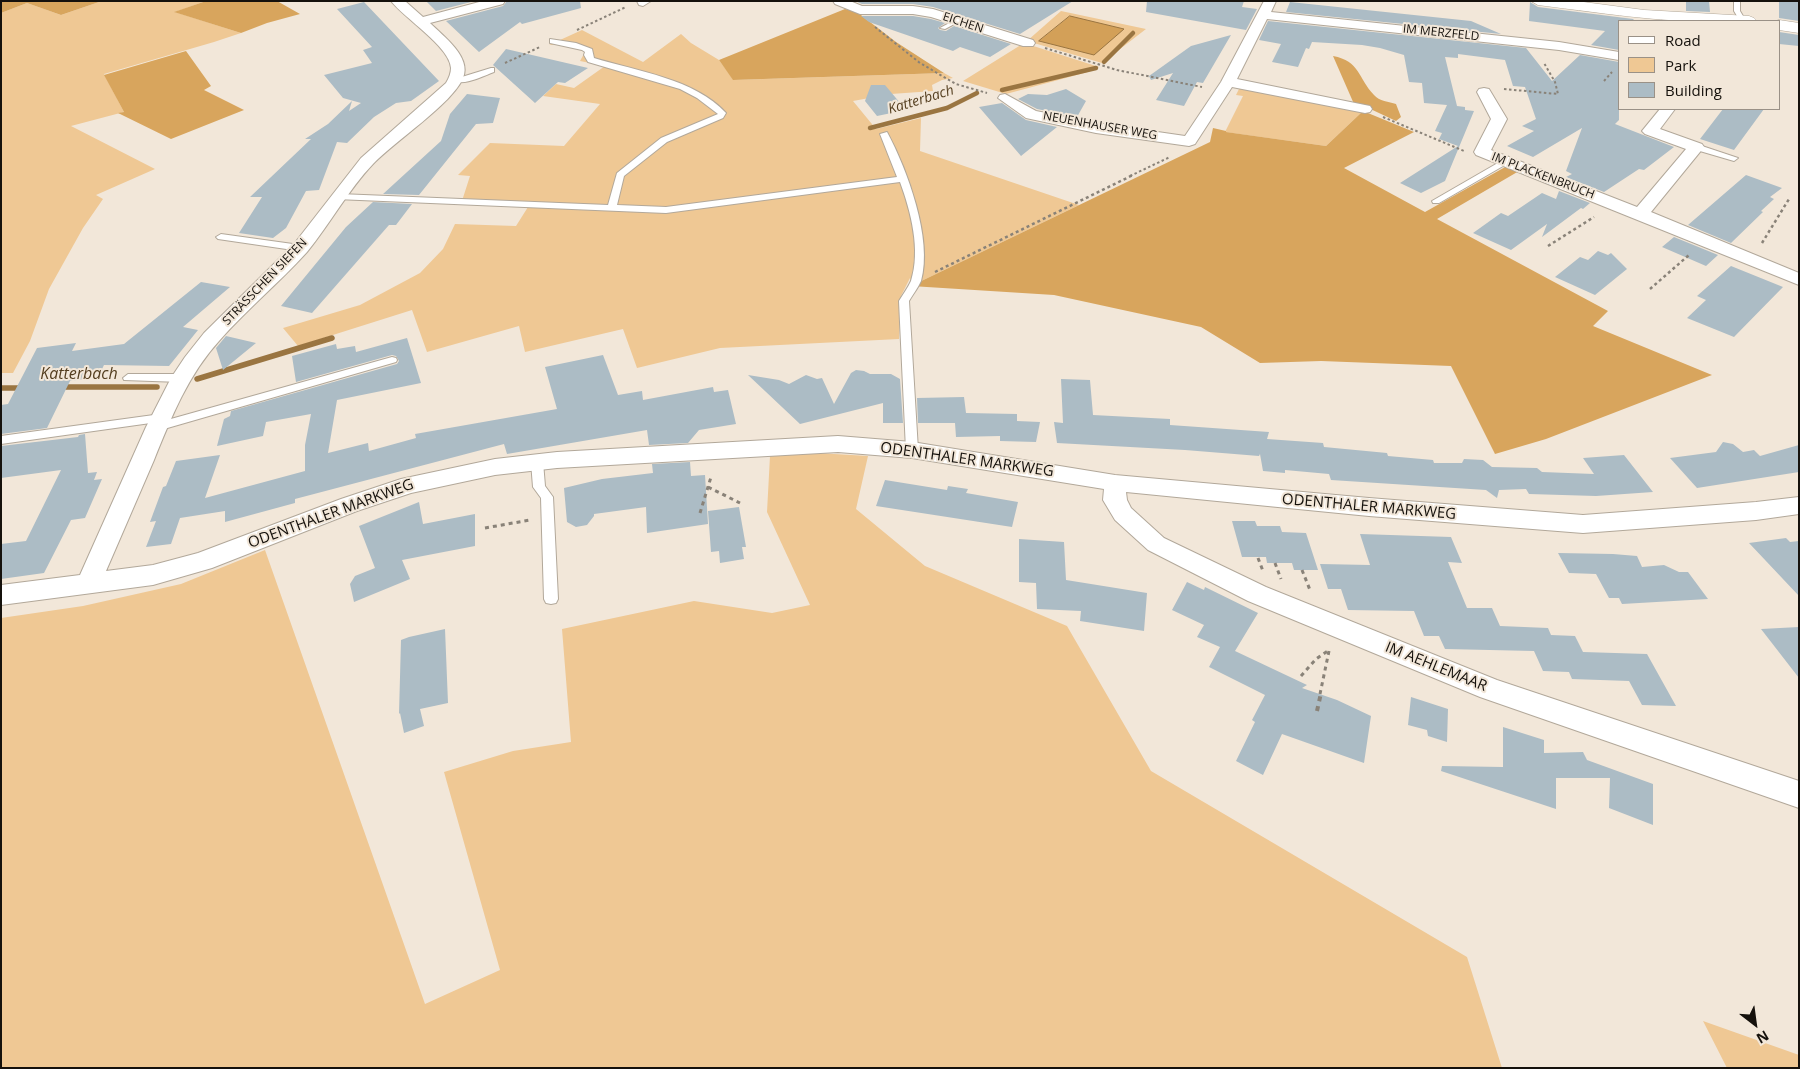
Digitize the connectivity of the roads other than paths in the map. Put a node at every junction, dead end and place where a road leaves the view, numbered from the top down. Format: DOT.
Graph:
graph roads {
  1 [pos="397,1"];
  2 [pos="499,1"];
  3 [pos="839,1"];
  4 [pos="1538,1"];
  5 [pos="1737,1"];
  6 [pos="1267,8"];
  7 [pos="1720,20"];
  8 [pos="1743,20"];
  9 [pos="957,21"];
  10 [pos="420,22"];
  11 [pos="1780,25"];
  12 [pos="943,28"];
  13 [pos="1799,28"];
  14 [pos="553,41"];
  15 [pos="1028,43"];
  16 [pos="1618,56"];
  17 [pos="491,70"];
  18 [pos="456,80"];
  19 [pos="1225,86"];
  20 [pos="1484,92"];
  21 [pos="1006,98"];
  22 [pos="1364,109"];
  23 [pos="1667,110"];
  24 [pos="884,134"];
  25 [pos="1696,147"];
  26 [pos="1734,158"];
  27 [pos="1506,162"];
  28 [pos="903,180"];
  29 [pos="339,197"];
  30 [pos="1436,201"];
  31 [pos="612,209"];
  32 [pos="1640,214"];
  33 [pos="221,237"];
  34 [pos="300,248"];
  35 [pos="1799,280"];
  36 [pos="392,360"];
  37 [pos="128,378"];
  38 [pos="181,378"];
  39 [pos="159,422"];
  40 [pos="1,440"];
  41 [pos="912,450"];
  42 [pos="537,462"];
  43 [pos="1115,483"];
  44 [pos="1799,505"];
  45 [pos="89,583"];
  46 [pos="1,595"];
  47 [pos="551,599"];
  48 [pos="1799,795"];
  1 -- 10 [label="street"];
  2 -- 10 [label="street"];
  3 -- 9 [label="street, EICHEN"];
  4 -- 7 [label="main road"];
  5 -- 8 [label="lane"];
  6 -- 16 [label="street, IM MERZFELD"];
  6 -- 19 [label="street"];
  9 -- 12 [label="lane"];
  9 -- 15 [label="street, EICHEN"];
  10 -- 18 [label="street"];
  11 -- 13 [label="main road"];
  14 -- 31 [label="lane"];
  17 -- 18 [label="lane"];
  18 -- 29 [label="street, STRÄSSCHEN SIEFEN"];
  19 -- 21 [label="street, NEUENHAUSER WEG"];
  19 -- 22 [label="street"];
  20 -- 27 [label="street, IM PLACKENBRUCH"];
  23 -- 25 [label="street"];
  24 -- 28 [label="lane"];
  25 -- 26 [label="lane"];
  25 -- 32 [label="street"];
  27 -- 30 [label="lane"];
  27 -- 32 [label="street, IM PLACKENBRUCH"];
  28 -- 31 [label="lane"];
  28 -- 41 [label="lane"];
  29 -- 31 [label="lane"];
  29 -- 34 [label="street, STRÄSSCHEN SIEFEN"];
  32 -- 35 [label="street, IM PLACKENBRUCH"];
  33 -- 34 [label="lane"];
  34 -- 38 [label="street, STRÄSSCHEN SIEFEN"];
  36 -- 39 [label="lane"];
  37 -- 38 [label="lane"];
  38 -- 39 [label="street, STRÄSSCHEN SIEFEN"];
  39 -- 40 [label="lane"];
  39 -- 45 [label="street, STRÄSSCHEN SIEFEN"];
  41 -- 42 [label="street, ODENTHALER MARKWEG"];
  41 -- 43 [label="street, ODENTHALER MARKWEG"];
  42 -- 45 [label="street, ODENTHALER MARKWEG"];
  42 -- 47 [label="lane"];
  43 -- 44 [label="street, ODENTHALER MARKWEG"];
  43 -- 48 [label="street, IM AEHLEMAAR"];
  45 -- 46 [label="street, ODENTHALER MARKWEG"];
}
